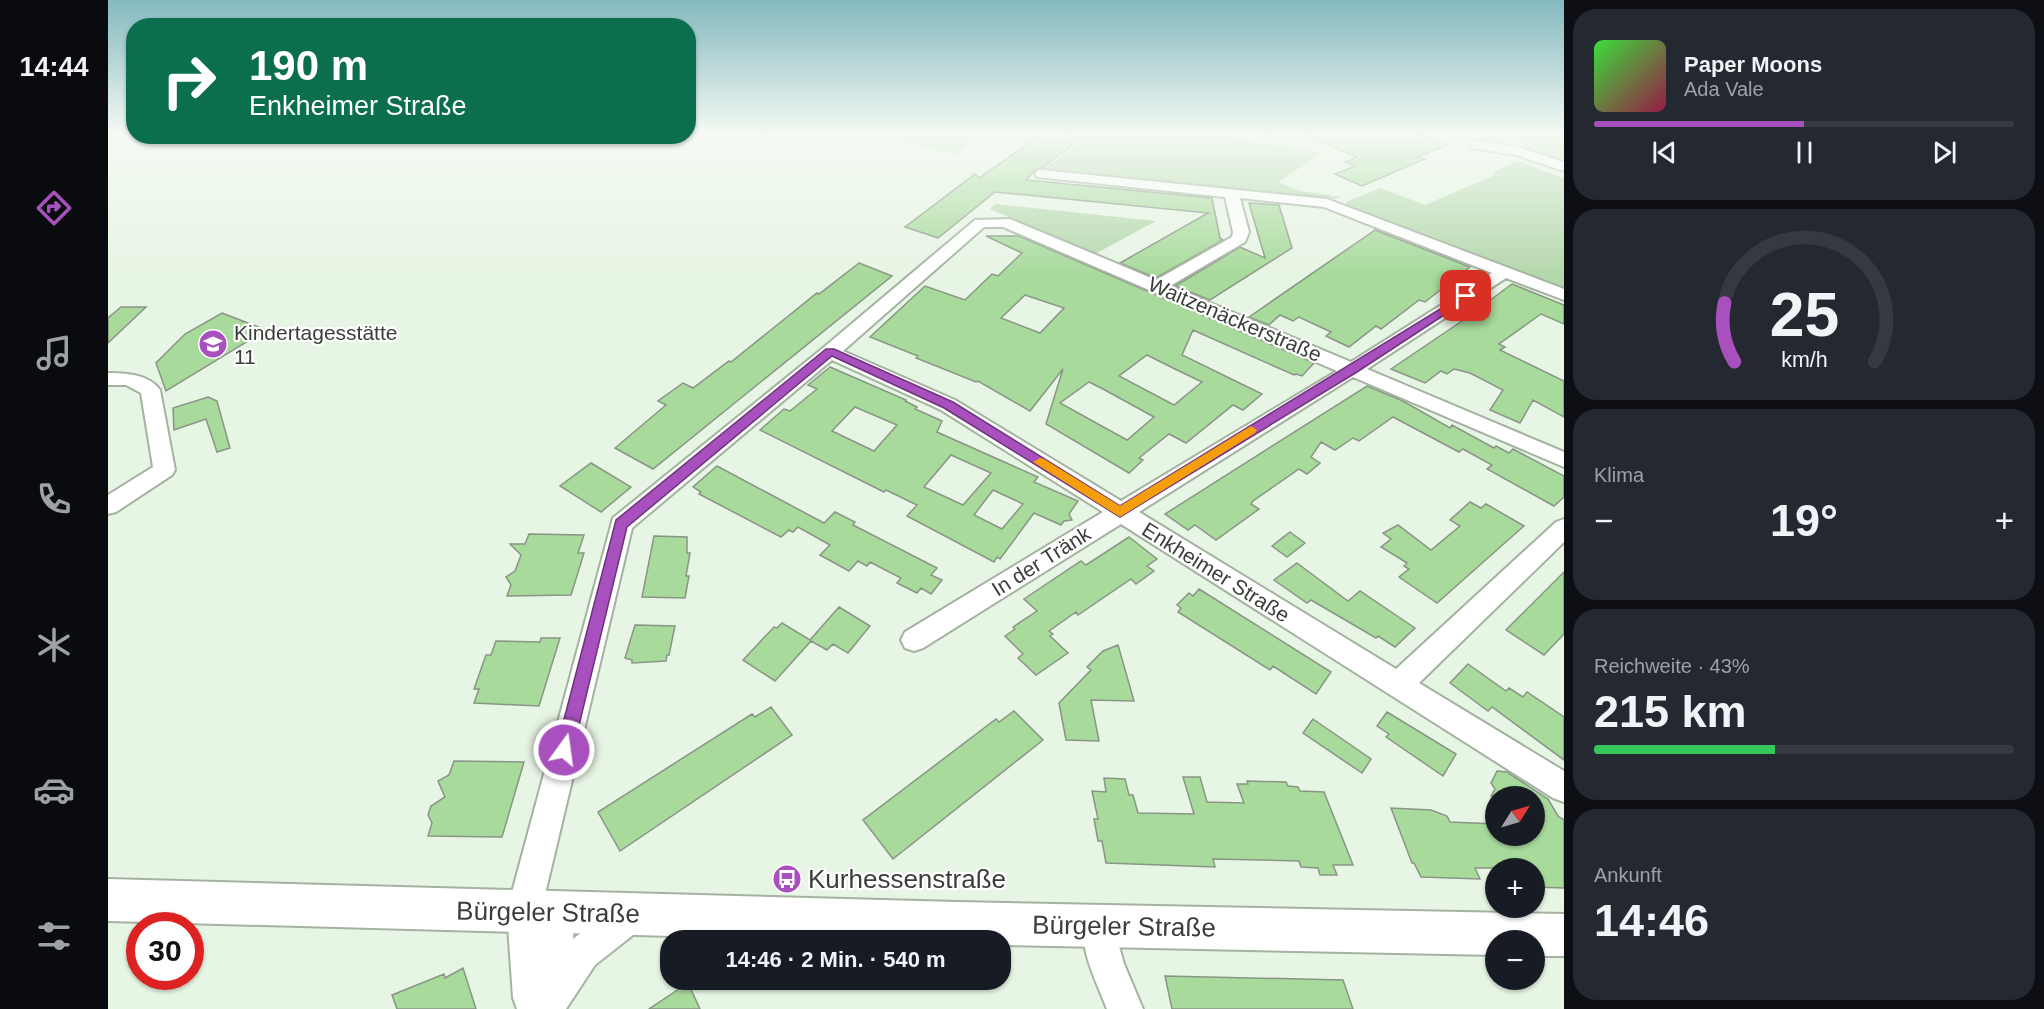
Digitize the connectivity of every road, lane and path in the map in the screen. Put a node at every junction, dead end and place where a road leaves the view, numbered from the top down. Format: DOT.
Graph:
graph roads {
  1 [pos="1100,180"];
  2 [pos="1232,194"];
  3 [pos="1504,272"];
  4 [pos="1158,286"];
  5 [pos="1564,295"];
  6 [pos="830,352"];
  7 [pos="1353,369"];
  8 [pos="108,379"];
  9 [pos="1564,460"];
  10 [pos="108,506"];
  11 [pos="1120,512"];
  12 [pos="1564,528"];
  13 [pos="914,640"];
  14 [pos="1398,685"];
  15 [pos="1564,788"];
  16 [pos="108,900"];
  17 [pos="541,911"];
  18 [pos="633,914"];
  19 [pos="1098,926"];
  20 [pos="1564,935"];
  21 [pos="545,1006"];
  22 [pos="1125,1009"];
  1 -- 2 [label="street"];
  2 -- 3 [label="street"];
  2 -- 4 [label="street"];
  3 -- 5 [label="street"];
  3 -- 7 [label="street, In der Tränk"];
  4 -- 6 [label="street, Waitzenäckerstraße"];
  4 -- 7 [label="street, Waitzenäckerstraße"];
  6 -- 11 [label="street, Enkheimer Straße"];
  6 -- 17 [label="street"];
  7 -- 9 [label="street, Waitzenäckerstraße"];
  7 -- 11 [label="street, In der Tränk"];
  8 -- 10 [label="street"];
  11 -- 13 [label="street, In der Tränk"];
  11 -- 14 [label="street, Enkheimer Straße"];
  12 -- 14 [label="street"];
  14 -- 15 [label="street, Enkheimer Straße"];
  16 -- 17 [label="street, Bürgeler Straße"];
  17 -- 18 [label="street, Bürgeler Straße"];
  17 -- 21 [label="street"];
  18 -- 19 [label="street, Bürgeler Straße"];
  18 -- 21 [label="street"];
  19 -- 20 [label="street, Bürgeler Straße"];
  19 -- 22 [label="street"];
}
